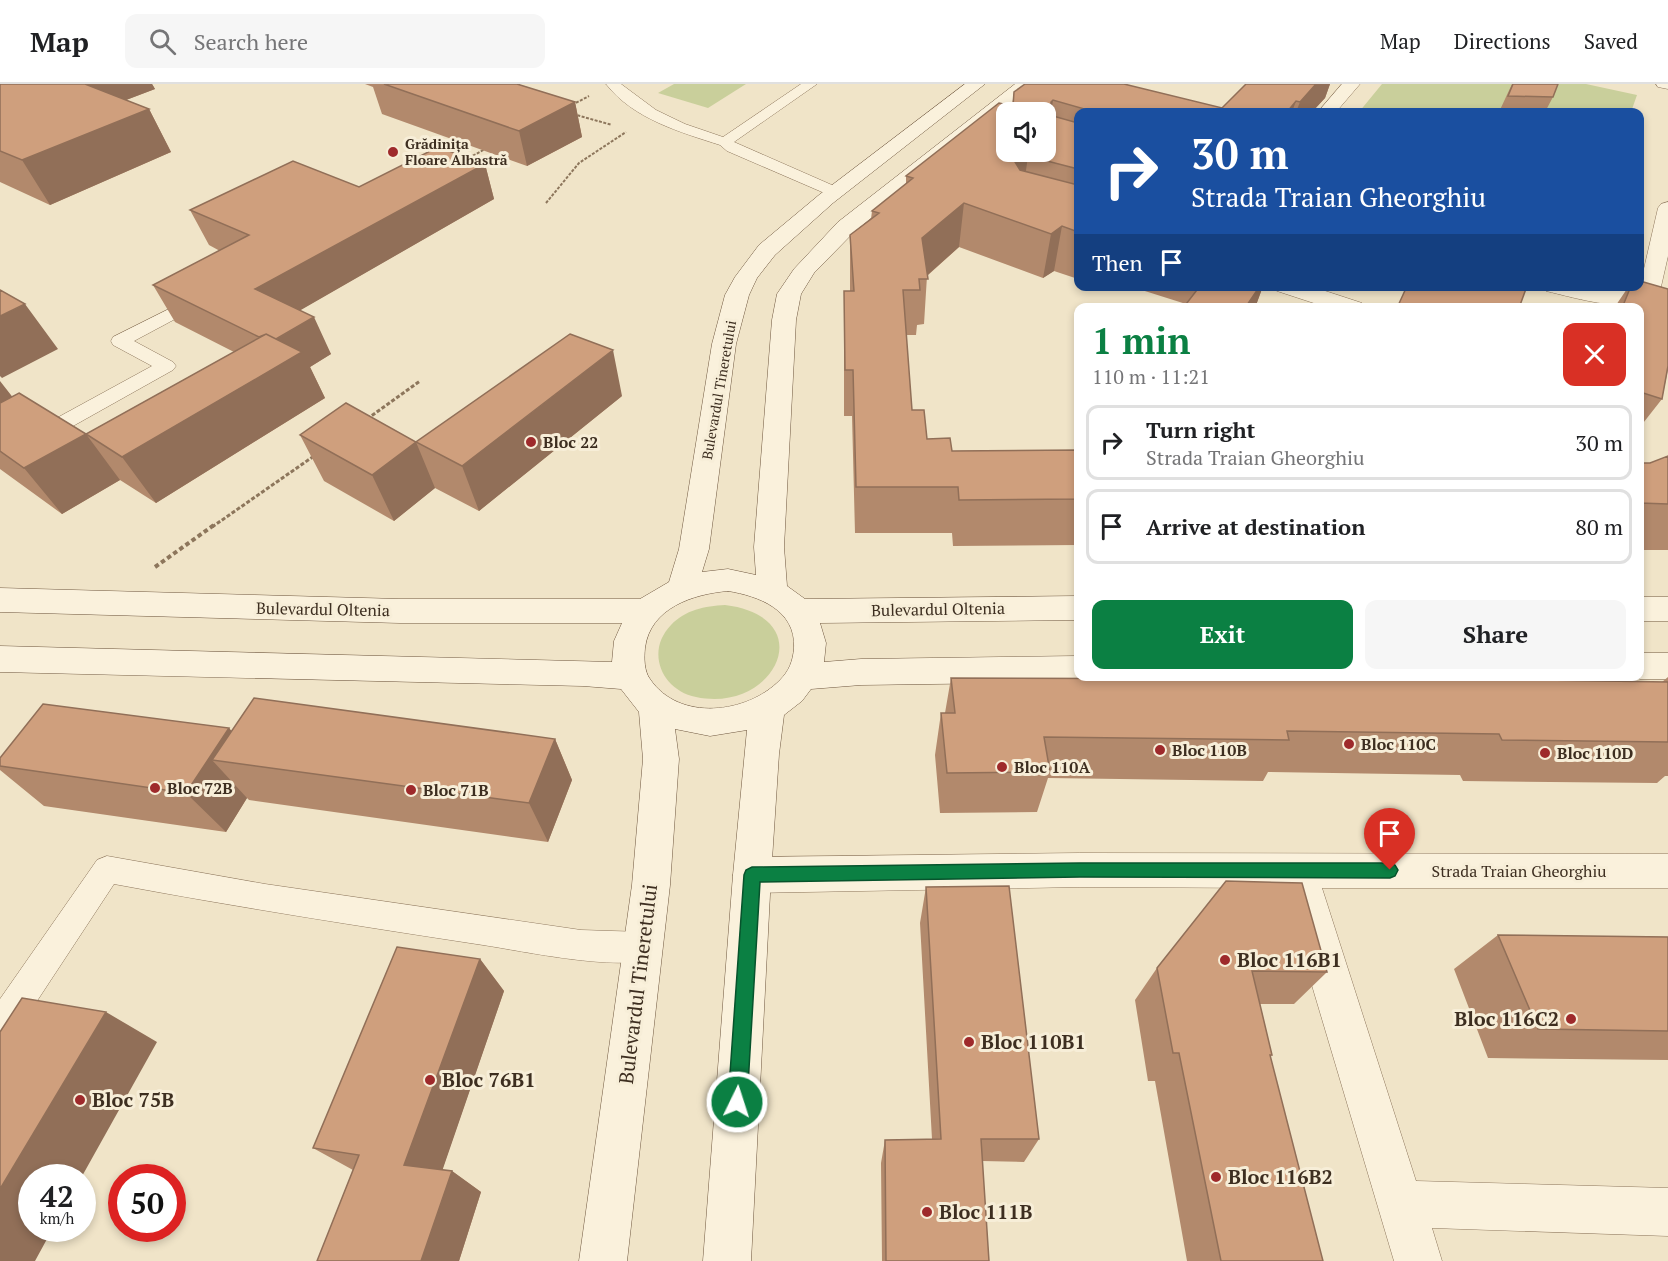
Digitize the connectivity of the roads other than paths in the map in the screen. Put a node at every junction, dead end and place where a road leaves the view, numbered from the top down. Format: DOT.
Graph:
graph roads {
  1 [pos="613,84"];
  2 [pos="810,84"];
  3 [pos="976,84"];
  4 [pos="1026,84"];
  5 [pos="1351,84"];
  6 [pos="1663,84"];
  7 [pos="1668,85"];
  8 [pos="1330,108"];
  9 [pos="725,142"];
  10 [pos="835,192"];
  11 [pos="1668,208"];
  12 [pos="1665,234"];
  13 [pos="214,291"];
  14 [pos="1293,291"];
  15 [pos="1575,291"];
  16 [pos="1309,301"];
  17 [pos="0,458"];
  18 [pos="682,588"];
  19 [pos="772,590"];
  20 [pos="0,600"];
  21 [pos="1074,608"];
  22 [pos="1644,609"];
  23 [pos="1668,609"];
  24 [pos="646,611"];
  25 [pos="798,611"];
  26 [pos="2,662"];
  27 [pos="1644,666"];
  28 [pos="1668,666"];
  29 [pos="1074,669"];
  30 [pos="802,677"];
  31 [pos="642,692"];
  32 [pos="768,709"];
  33 [pos="1297,870"];
  34 [pos="1668,871"];
  35 [pos="752,875"];
  36 [pos="643,947"];
  37 [pos="0,1027"];
  38 [pos="1400,1204"];
  39 [pos="1668,1212"];
  40 [pos="603,1261"];
  41 [pos="727,1261"];
  42 [pos="1418,1261"];
  1 -- 9 [label="lane"];
  2 -- 9 [label="lane"];
  3 -- 10 [label="main road, Bulevardul Tineretului"];
  4 -- 19 [label="main road"];
  5 -- 8 [label="main road"];
  6 -- 7 [label="lane"];
  9 -- 10 [label="lane"];
  10 -- 18 [label="main road, Bulevardul Tineretului"];
  11 -- 12 [label="main road"];
  12 -- 15 [label="main road"];
  13 -- 17 [label="lane"];
  14 -- 16 [label="main road"];
  18 -- 19 [label="main road"];
  18 -- 24 [label="main road"];
  19 -- 25 [label="main road"];
  20 -- 24 [label="main road, Bulevardul Oltenia"];
  21 -- 25 [label="main road, Bulevardul Oltenia"];
  22 -- 23 [label="main road"];
  24 -- 31 [label="main road"];
  25 -- 30 [label="main road"];
  26 -- 31 [label="main road"];
  27 -- 28 [label="main road"];
  29 -- 30 [label="main road"];
  30 -- 32 [label="main road"];
  31 -- 32 [label="main road"];
  31 -- 36 [label="main road, Bulevardul Tineretului"];
  32 -- 35 [label="main road"];
  33 -- 34 [label="main road, Strada Traian Gheorghiu"];
  33 -- 35 [label="main road, Strada Traian Gheorghiu"];
  33 -- 38 [label="main road"];
  35 -- 41 [label="main road"];
  36 -- 37 [label="lane"];
  36 -- 40 [label="main road, Bulevardul Tineretului"];
  38 -- 39 [label="main road"];
  38 -- 42 [label="main road"];
}
